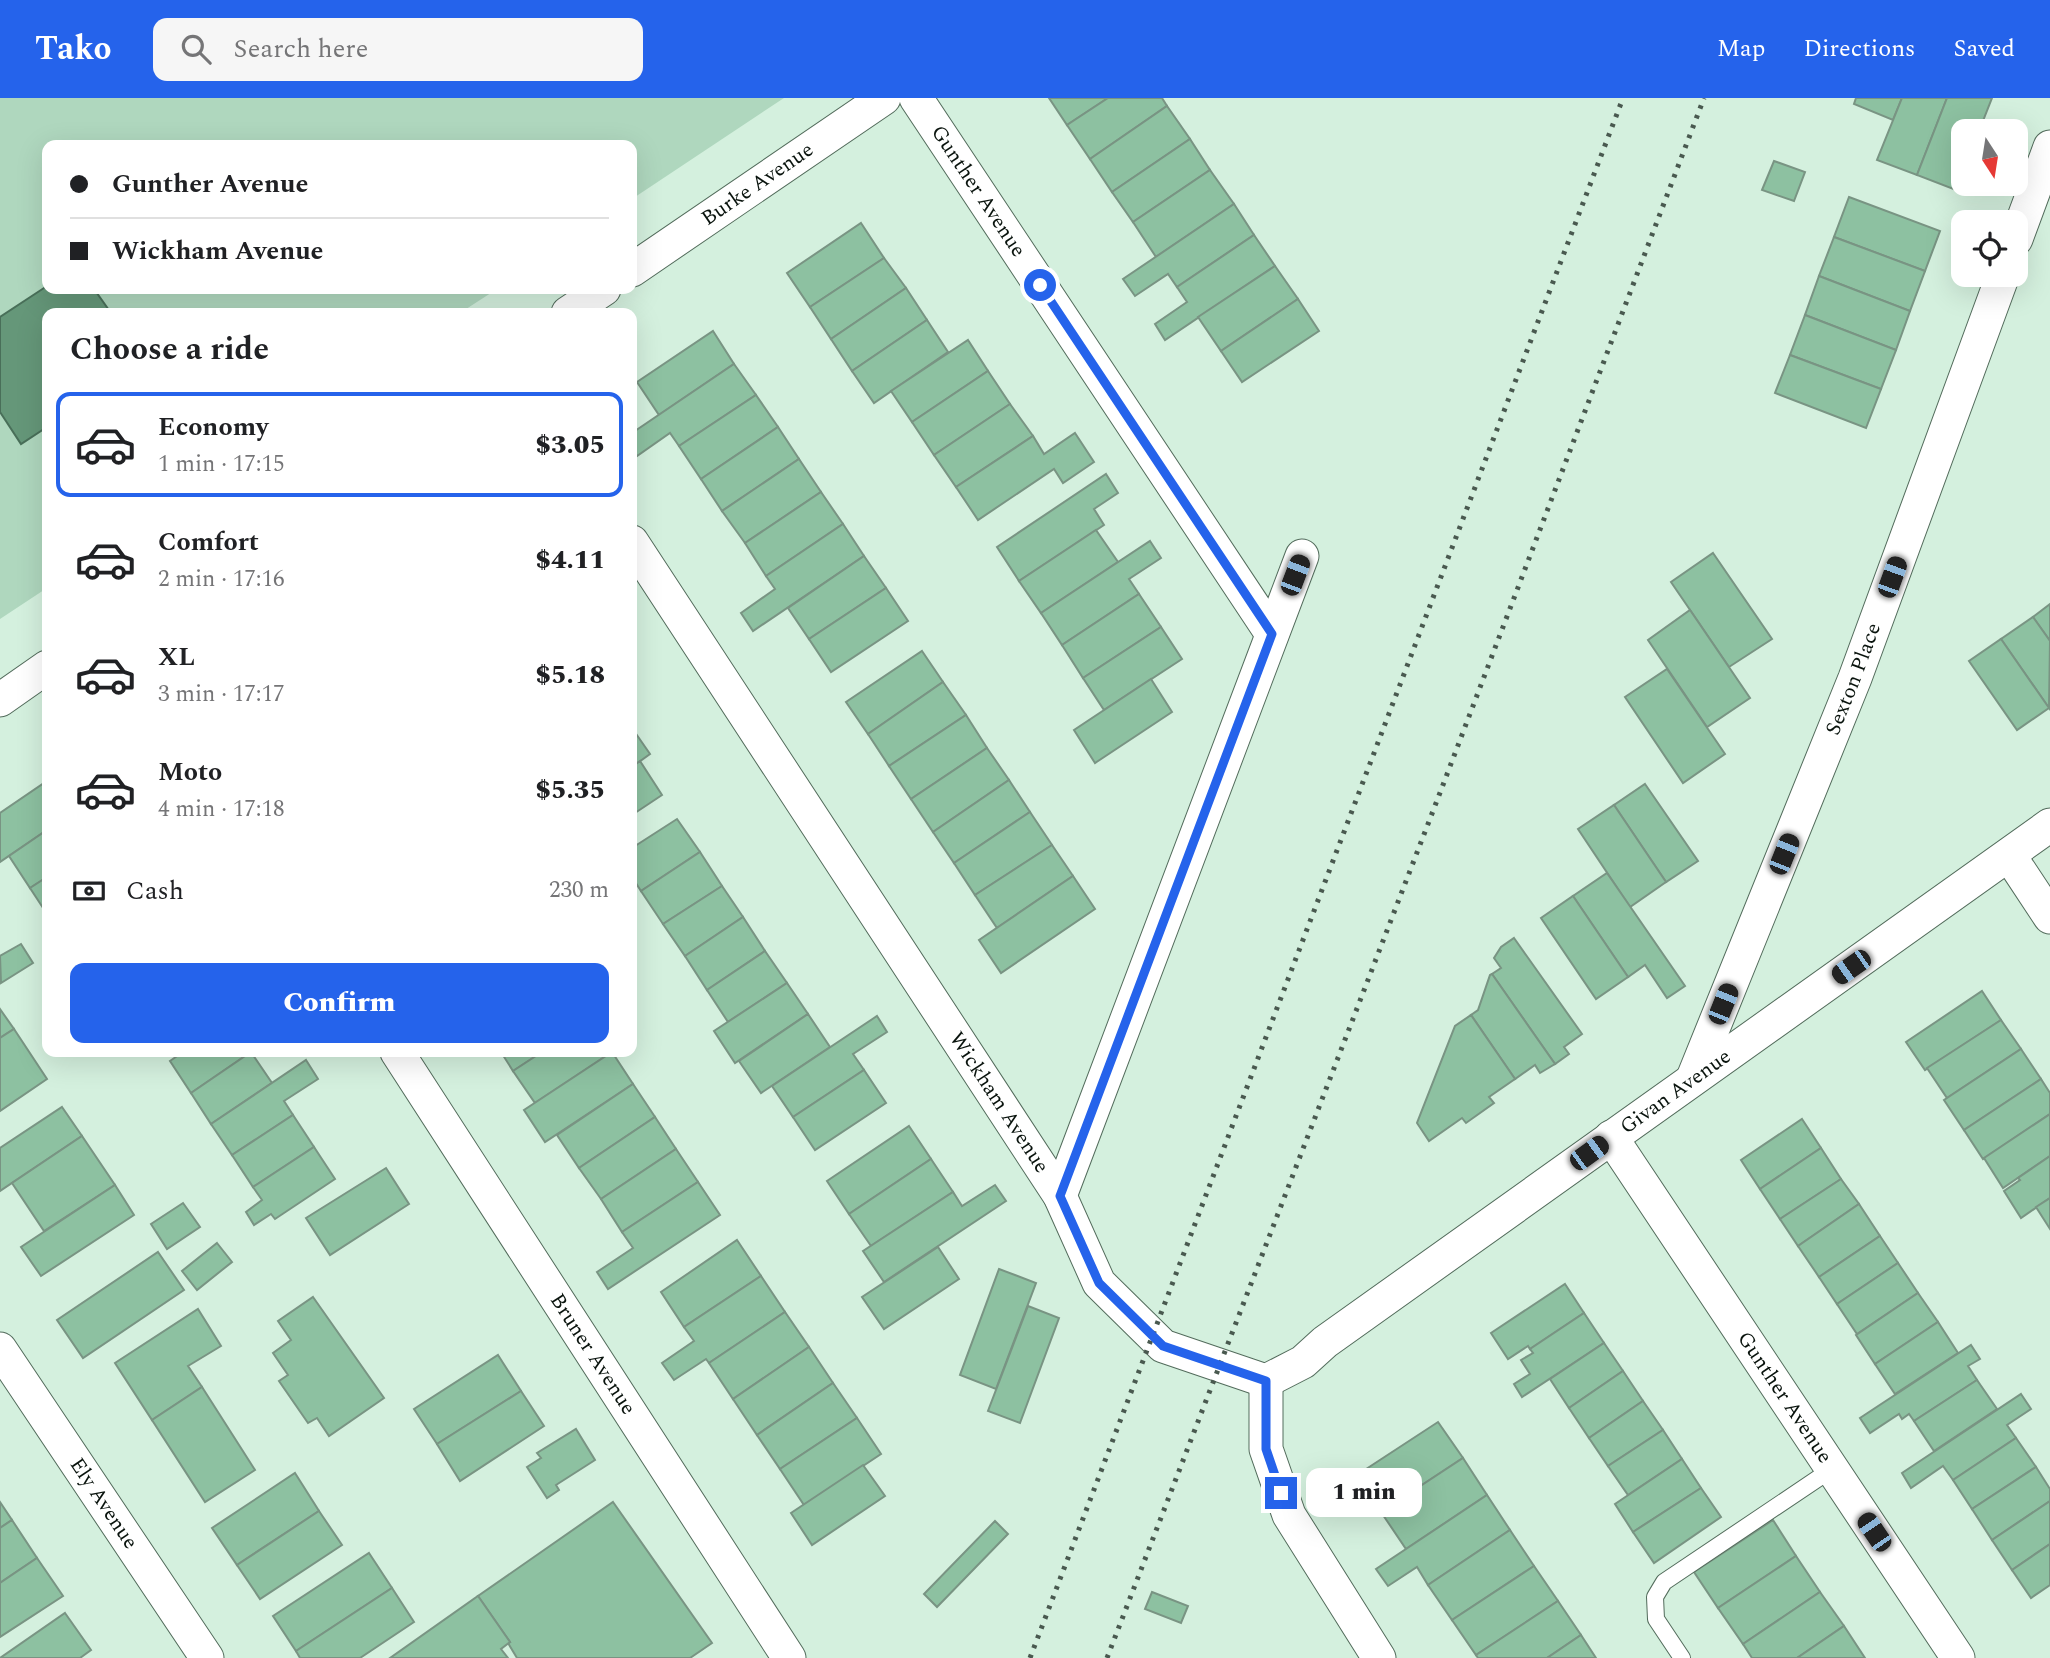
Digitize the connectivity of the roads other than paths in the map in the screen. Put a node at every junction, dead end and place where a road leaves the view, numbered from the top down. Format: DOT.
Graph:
graph roads {
  1 [pos="884,98"];
  2 [pos="916,98"];
  3 [pos="2050,147"];
  4 [pos="2027,210"];
  5 [pos="637,267"];
  6 [pos="1999,287"];
  7 [pos="596,294"];
  8 [pos="576,308"];
  9 [pos="637,550"];
  10 [pos="1302,556"];
  11 [pos="1272,634"];
  12 [pos="42,671"];
  13 [pos="0,700"];
  14 [pos="2050,825"];
  15 [pos="2009,855"];
  16 [pos="2050,917"];
  17 [pos="400,1057"];
  18 [pos="1693,1079"];
  19 [pos="1611,1137"];
  20 [pos="1060,1196"];
  21 [pos="0,1349"];
  22 [pos="1266,1381"];
  23 [pos="1832,1469"];
  24 [pos="207,1658"];
  25 [pos="789,1658"];
  26 [pos="1379,1658"];
  27 [pos="1682,1658"];
  28 [pos="1958,1658"];
  1 -- 5 [label="street, Burke Avenue"];
  2 -- 11 [label="street, Gunther Avenue"];
  3 -- 4 [label="street"];
  6 -- 18 [label="street, Sexton Place"];
  7 -- 8 [label="street"];
  9 -- 20 [label="street, Wickham Avenue"];
  10 -- 11 [label="street"];
  11 -- 20 [label="street"];
  12 -- 13 [label="street"];
  14 -- 15 [label="street, Givan Avenue"];
  15 -- 16 [label="street"];
  15 -- 18 [label="street, Givan Avenue"];
  17 -- 25 [label="street, Bruner Avenue"];
  18 -- 19 [label="street, Givan Avenue"];
  19 -- 22 [label="street, Givan Avenue"];
  19 -- 23 [label="street, Gunther Avenue"];
  20 -- 22 [label="street, Wickham Avenue"];
  21 -- 24 [label="street, Ely Avenue"];
  22 -- 26 [label="street"];
  23 -- 27 [label="lane"];
  23 -- 28 [label="street, Gunther Avenue"];
}
